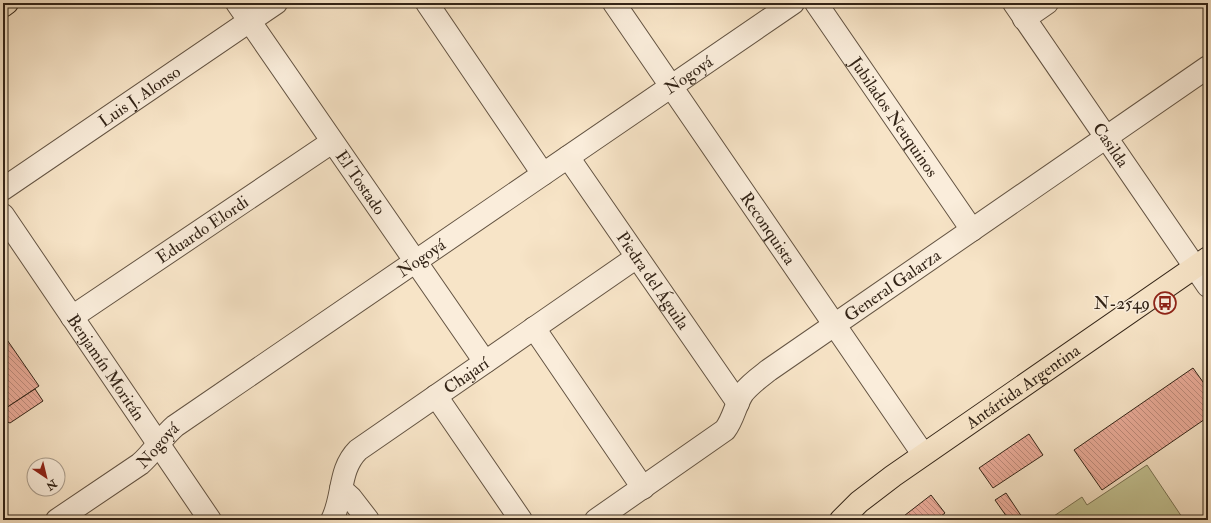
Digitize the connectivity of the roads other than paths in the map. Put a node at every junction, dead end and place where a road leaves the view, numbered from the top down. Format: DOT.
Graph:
graph roads {
  1 [pos="7,3"];
  2 [pos="237,3"];
  3 [pos="276,3"];
  4 [pos="427,3"];
  5 [pos="614,3"];
  6 [pos="793,3"];
  7 [pos="816,3"];
  8 [pos="1047,3"];
  9 [pos="3,6"];
  10 [pos="1019,11"];
  11 [pos="250,21"];
  12 [pos="1208,67"];
  13 [pos="671,86"];
  14 [pos="1106,138"];
  15 [pos="332,142"];
  16 [pos="568,157"];
  17 [pos="543,174"];
  18 [pos="3,189"];
  19 [pos="3,215"];
  20 [pos="972,230"];
  21 [pos="637,257"];
  22 [pos="415,262"];
  23 [pos="1201,262"];
  24 [pos="1208,286"];
  25 [pos="72,317"];
  26 [pos="835,325"];
  27 [pos="534,328"];
  28 [pos="485,362"];
  29 [pos="436,396"];
  30 [pos="738,403"];
  31 [pos="158,444"];
  32 [pos="923,454"];
  33 [pos="643,488"];
  34 [pos="341,489"];
  35 [pos="57,520"];
  36 [pos="210,520"];
  37 [pos="332,520"];
  38 [pos="368,520"];
  39 [pos="521,520"];
  40 [pos="596,520"];
  41 [pos="841,520"];
  1 -- 9 [label="main road"];
  2 -- 11 [label="street, El Tostado"];
  3 -- 11 [label="street, Luis J. Alonso"];
  4 -- 17 [label="street"];
  5 -- 13 [label="street, Reconquista"];
  6 -- 13 [label="street, Nogoyá"];
  7 -- 20 [label="street, Jubilados Neuquinos"];
  8 -- 10 [label="street"];
  10 -- 14 [label="street, Casilda"];
  11 -- 15 [label="street, El Tostado"];
  11 -- 18 [label="street, Luis J. Alonso"];
  12 -- 14 [label="street, General Galarza"];
  13 -- 16 [label="street, Nogoyá"];
  13 -- 26 [label="street, Reconquista"];
  14 -- 20 [label="street, General Galarza"];
  14 -- 23 [label="street, Casilda"];
  15 -- 22 [label="street, El Tostado"];
  15 -- 25 [label="street, Eduardo Elordi"];
  16 -- 17 [label="street, Nogoyá"];
  16 -- 21 [label="street, Piedra del Águila"];
  17 -- 22 [label="street, Nogoyá"];
  19 -- 25 [label="street, Benjamín Moritán"];
  20 -- 26 [label="street, General Galarza"];
  21 -- 27 [label="street, Chajarí"];
  21 -- 30 [label="street, Piedra del Águila"];
  22 -- 28 [label="street, El Tostado"];
  22 -- 31 [label="street, Nogoyá"];
  23 -- 24 [label="street, Casilda"];
  23 -- 32 [label="main road, Antártida Argentina"];
  25 -- 31 [label="street, Benjamín Moritán"];
  26 -- 30 [label="street, General Galarza"];
  26 -- 32 [label="street, Reconquista"];
  27 -- 28 [label="street, Chajarí"];
  27 -- 33 [label="street"];
  28 -- 29 [label="street, Chajarí"];
  29 -- 34 [label="street, Chajarí"];
  29 -- 39 [label="street"];
  30 -- 33 [label="street, General Galarza"];
  31 -- 35 [label="street, Nogoyá"];
  31 -- 36 [label="street, Benjamín Moritán"];
  32 -- 41 [label="main road, Antártida Argentina"];
  33 -- 40 [label="street, General Galarza"];
  34 -- 37 [label="street, Chajarí"];
  34 -- 38 [label="street"];
}
